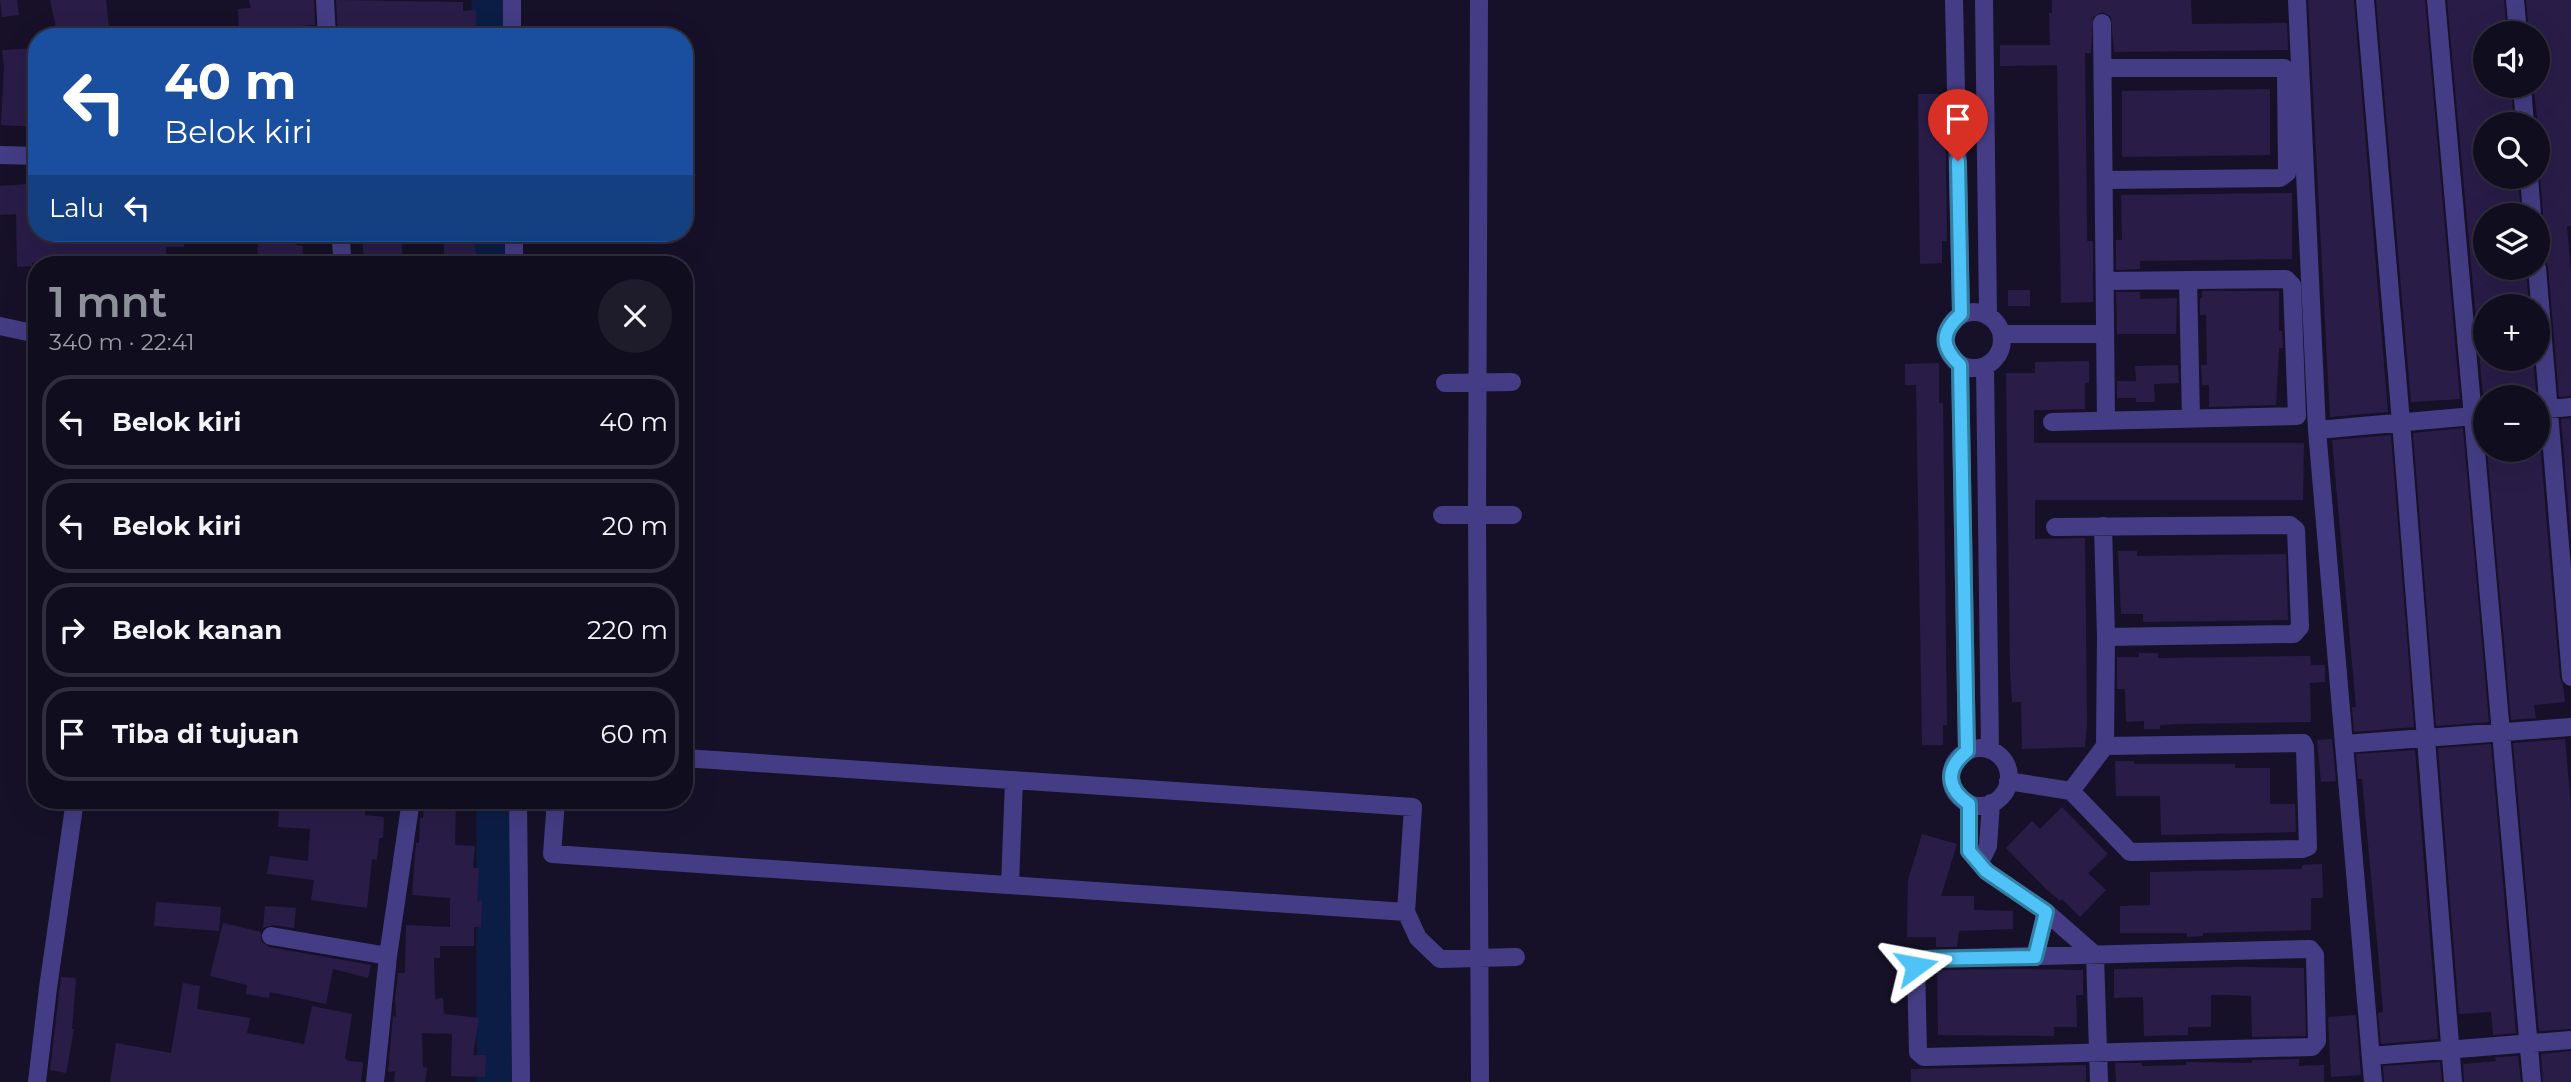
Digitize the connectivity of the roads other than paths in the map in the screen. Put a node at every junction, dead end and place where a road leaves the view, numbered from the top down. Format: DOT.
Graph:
graph roads {
  1 [pos="325,0"];
  2 [pos="512,0"];
  3 [pos="1479,0"];
  4 [pos="1954,0"];
  5 [pos="1984,0"];
  6 [pos="2297,0"];
  7 [pos="2365,0"];
  8 [pos="2437,0"];
  9 [pos="2515,0"];
  10 [pos="2517,21"];
  11 [pos="2102,23"];
  12 [pos="327,28"];
  13 [pos="512,28"];
  14 [pos="1984,32"];
  15 [pos="1954,33"];
  16 [pos="2104,68"];
  17 [pos="0,155"];
  18 [pos="28,156"];
  19 [pos="2104,180"];
  20 [pos="2188,280"];
  21 [pos="2538,280"];
  22 [pos="2106,281"];
  23 [pos="1961,314"];
  24 [pos="1988,315"];
  25 [pos="0,326"];
  26 [pos="28,332"];
  27 [pos="2002,334"];
  28 [pos="2105,334"];
  29 [pos="1960,365"];
  30 [pos="1985,366"];
  31 [pos="1512,382"];
  32 [pos="1445,383"];
  33 [pos="1477,383"];
  34 [pos="2476,385"];
  35 [pos="2542,385"];
  36 [pos="2571,407"];
  37 [pos="2550,409"];
  38 [pos="2473,416"];
  39 [pos="2191,419"];
  40 [pos="2106,421"];
  41 [pos="2052,422"];
  42 [pos="2401,422"];
  43 [pos="2317,430"];
  44 [pos="2482,462"];
  45 [pos="2548,462"];
  46 [pos="1441,515"];
  47 [pos="1477,515"];
  48 [pos="1513,515"];
  49 [pos="2103,526"];
  50 [pos="2055,527"];
  51 [pos="2106,637"];
  52 [pos="2571,677"];
  53 [pos="2571,727"];
  54 [pos="2501,732"];
  55 [pos="2426,738"];
  56 [pos="2344,744"];
  57 [pos="2105,746"];
  58 [pos="1990,750"];
  59 [pos="1967,751"];
  60 [pos="693,759"];
  61 [pos="1014,780"];
  62 [pos="2008,781"];
  63 [pos="2071,791"];
  64 [pos="1992,803"];
  65 [pos="1969,804"];
  66 [pos="74,809"];
  67 [pos="410,809"];
  68 [pos="518,809"];
  69 [pos="555,809"];
  70 [pos="1980,862"];
  71 [pos="1010,886"];
  72 [pos="1406,912"];
  73 [pos="2046,912"];
  74 [pos="271,936"];
  75 [pos="2095,955"];
  76 [pos="388,956"];
  77 [pos="1516,957"];
  78 [pos="2035,957"];
  79 [pos="1480,958"];
  80 [pos="2571,1040"];
  81 [pos="2528,1044"];
  82 [pos="2450,1050"];
  83 [pos="2097,1053"];
  84 [pos="2371,1056"];
  85 [pos="37,1082"];
  86 [pos="375,1082"];
  87 [pos="521,1082"];
  88 [pos="1480,1082"];
  89 [pos="2099,1082"];
  90 [pos="2373,1082"];
  91 [pos="2453,1082"];
  92 [pos="2532,1082"];
  1 -- 12 [label="street"];
  2 -- 13 [label="street"];
  3 -- 33 [label="street"];
  4 -- 15 [label="street"];
  5 -- 14 [label="street"];
  6 -- 43 [label="street"];
  7 -- 42 [label="street"];
  8 -- 34 [label="street"];
  9 -- 10 [label="street"];
  11 -- 16 [label="street"];
  14 -- 15 [label="street"];
  14 -- 24 [label="street"];
  15 -- 23 [label="street"];
  16 -- 19 [label="street"];
  16 -- 19 [label="street"];
  17 -- 18 [label="street"];
  19 -- 22 [label="street"];
  20 -- 22 [label="street"];
  20 -- 39 [label="street"];
  20 -- 39 [label="street"];
  21 -- 35 [label="street"];
  22 -- 28 [label="street"];
  23 -- 24 [label="street"];
  23 -- 29 [label="street"];
  24 -- 27 [label="street"];
  25 -- 26 [label="street"];
  27 -- 28 [label="street"];
  27 -- 30 [label="street"];
  28 -- 40 [label="street"];
  29 -- 30 [label="street"];
  29 -- 59 [label="street"];
  30 -- 58 [label="street"];
  31 -- 33 [label="street"];
  32 -- 33 [label="street"];
  33 -- 47 [label="street"];
  36 -- 37 [label="street"];
  38 -- 42 [label="street"];
  39 -- 40 [label="street"];
  40 -- 41 [label="street"];
  42 -- 43 [label="street"];
  42 -- 55 [label="street"];
  43 -- 56 [label="street"];
  44 -- 54 [label="street"];
  45 -- 52 [label="street"];
  46 -- 47 [label="street"];
  47 -- 48 [label="street"];
  47 -- 79 [label="street"];
  49 -- 50 [label="street"];
  49 -- 51 [label="street"];
  49 -- 51 [label="street"];
  51 -- 57 [label="street"];
  53 -- 54 [label="street"];
  54 -- 55 [label="street"];
  54 -- 81 [label="street"];
  55 -- 56 [label="street"];
  55 -- 82 [label="street"];
  56 -- 84 [label="street"];
  57 -- 63 [label="street"];
  57 -- 63 [label="street"];
  58 -- 59 [label="street"];
  58 -- 62 [label="street"];
  59 -- 65 [label="street"];
  60 -- 61 [label="street"];
  61 -- 71 [label="street"];
  61 -- 72 [label="street"];
  62 -- 63 [label="street"];
  62 -- 64 [label="street"];
  64 -- 65 [label="street"];
  64 -- 70 [label="street"];
  65 -- 70 [label="street"];
  66 -- 85 [label="street"];
  67 -- 76 [label="street"];
  68 -- 87 [label="street"];
  69 -- 71 [label="street"];
  70 -- 73 [label="street"];
  71 -- 72 [label="street"];
  72 -- 79 [label="street"];
  73 -- 75 [label="street"];
  73 -- 78 [label="street"];
  74 -- 76 [label="street"];
  75 -- 78 [label="street"];
  75 -- 83 [label="street"];
  75 -- 83 [label="street"];
  76 -- 86 [label="street"];
  77 -- 79 [label="street"];
  78 -- 83 [label="street"];
  79 -- 88 [label="street"];
  80 -- 81 [label="street"];
  81 -- 82 [label="street"];
  81 -- 92 [label="street"];
  82 -- 84 [label="street"];
  82 -- 91 [label="street"];
  83 -- 89 [label="street"];
  84 -- 90 [label="street"];
}
